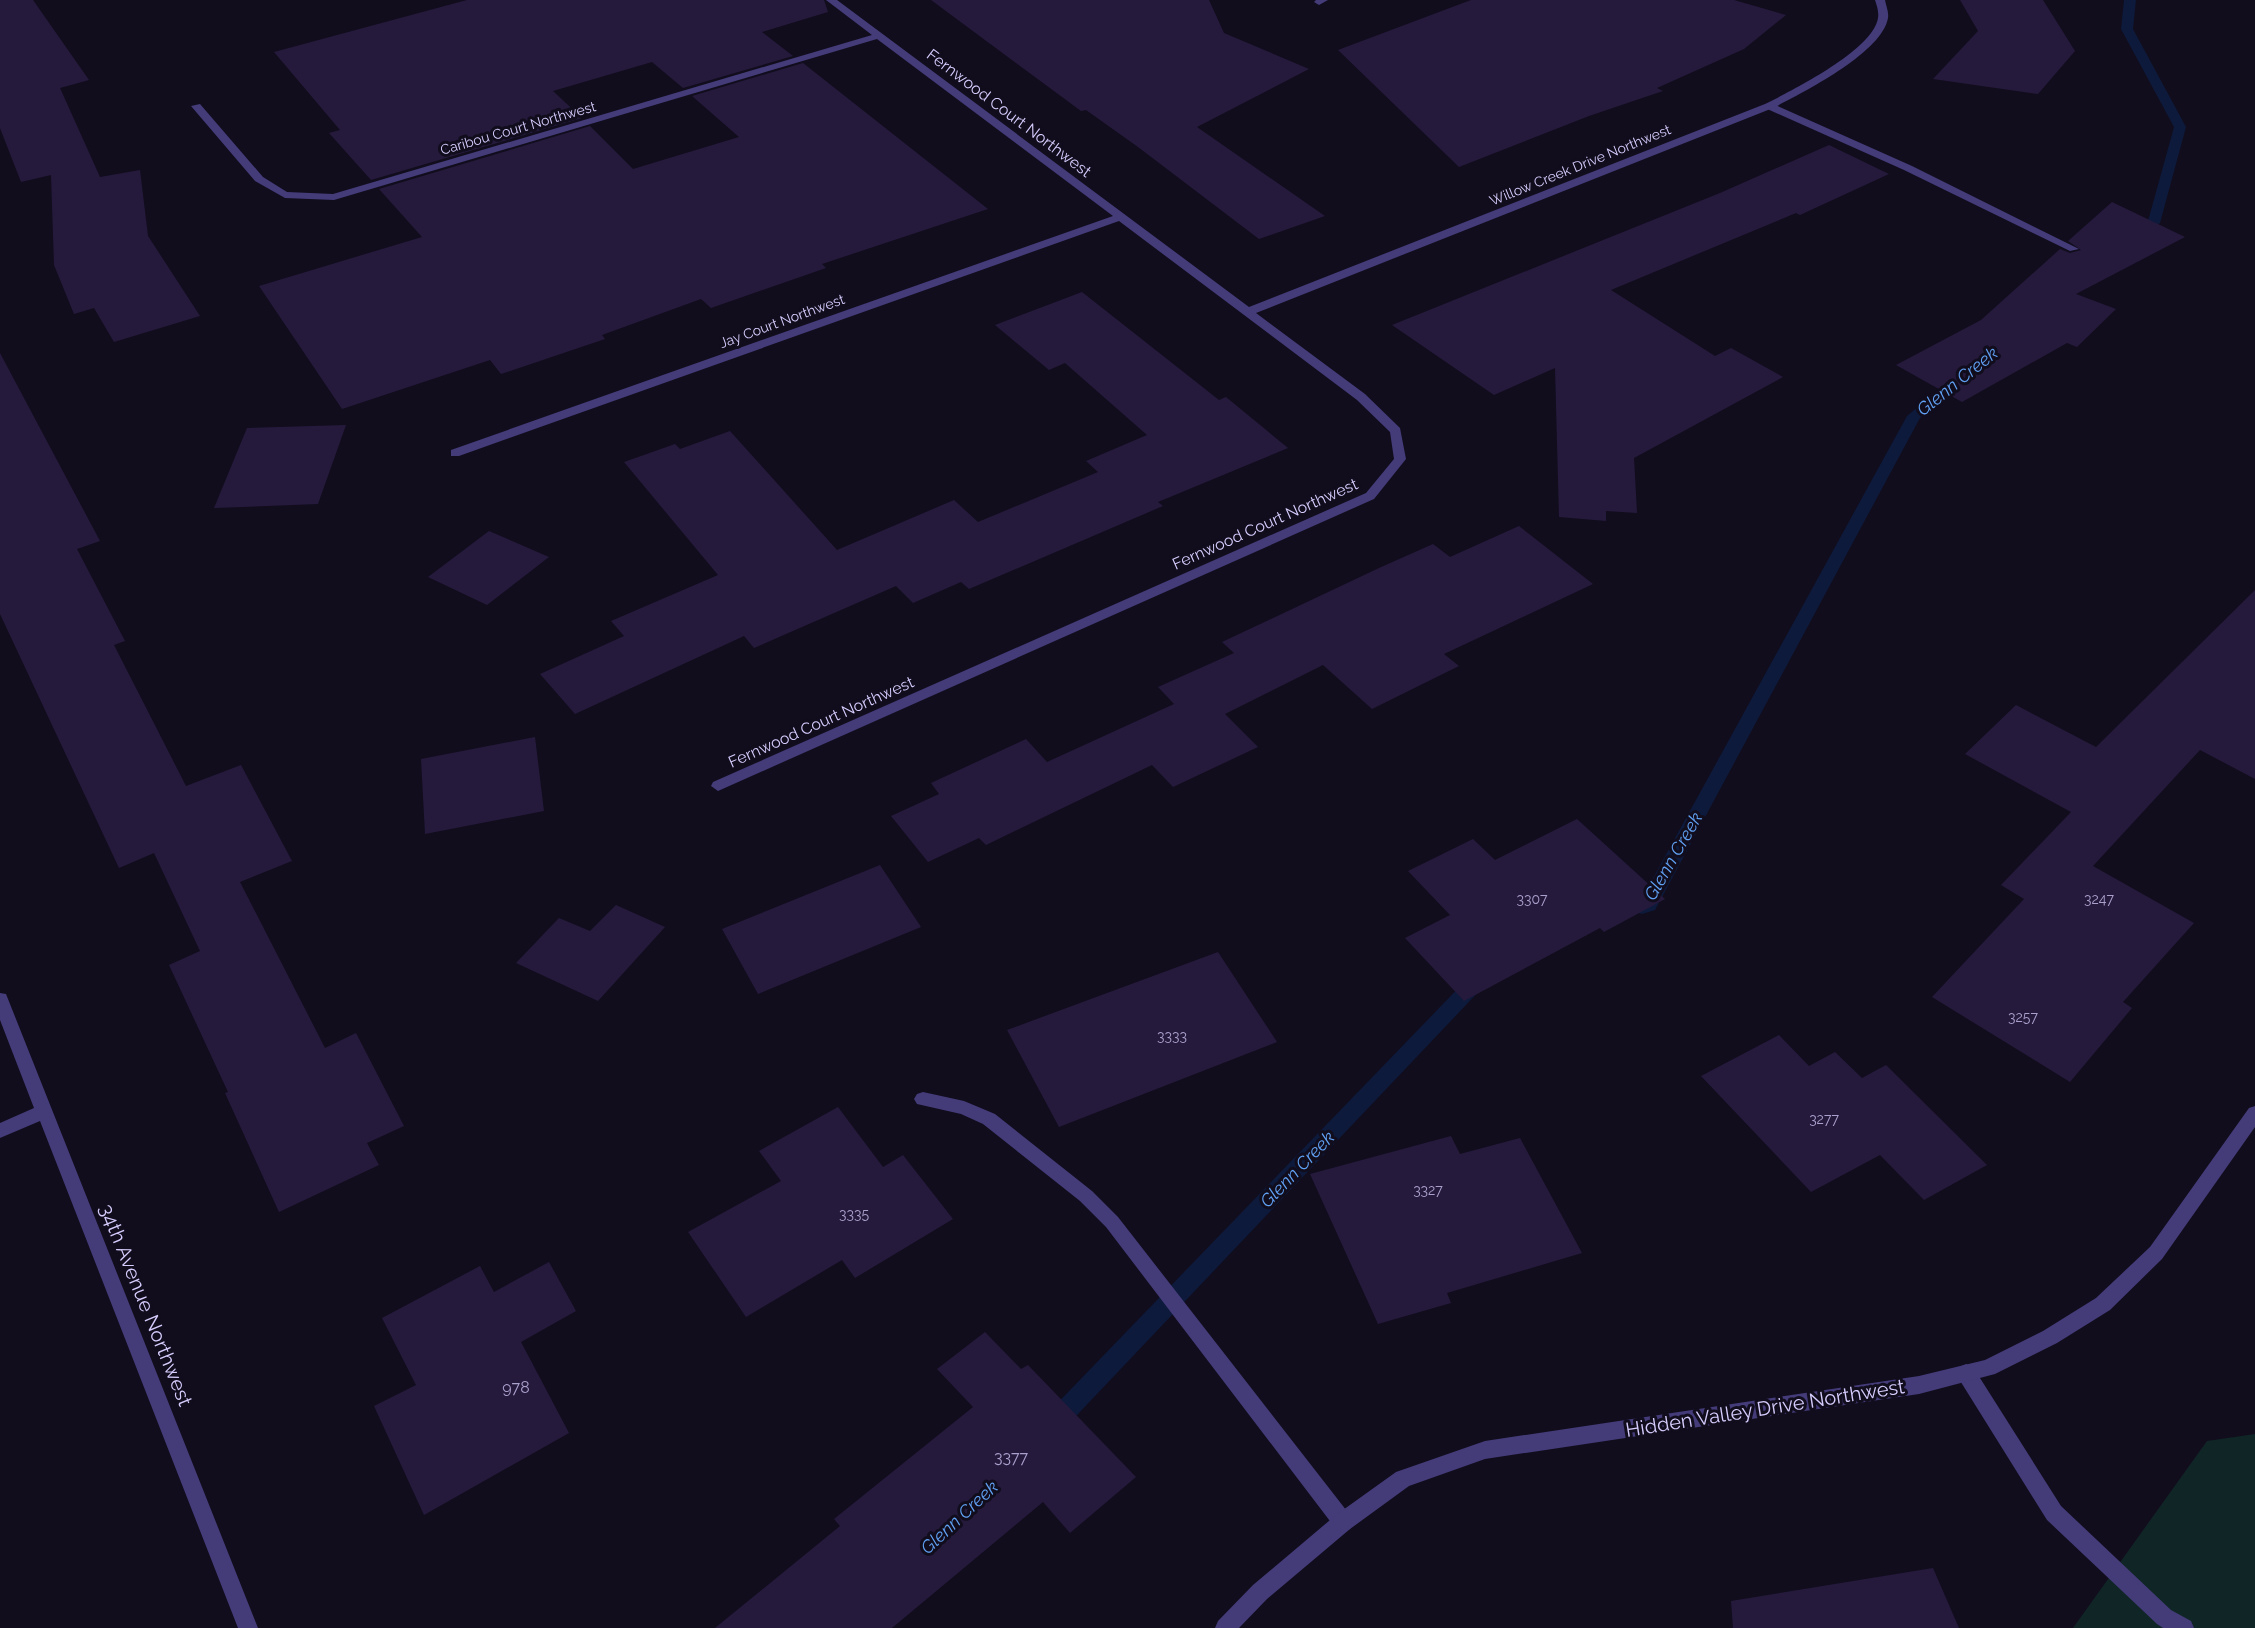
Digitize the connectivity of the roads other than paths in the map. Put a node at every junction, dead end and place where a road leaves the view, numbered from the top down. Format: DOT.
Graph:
graph roads {
  1 [pos="831,0"];
  2 [pos="1880,0"];
  3 [pos="878,36"];
  4 [pos="196,106"];
  5 [pos="1769,106"];
  6 [pos="1120,217"];
  7 [pos="2074,249"];
  8 [pos="1247,312"];
  9 [pos="455,453"];
  10 [pos="718,786"];
  11 [pos="0,999"];
  12 [pos="923,1099"];
  13 [pos="45,1111"];
  14 [pos="2255,1113"];
  15 [pos="0,1131"];
  16 [pos="1966,1373"];
  17 [pos="1343,1522"];
  18 [pos="248,1628"];
  19 [pos="1225,1628"];
  20 [pos="2184,1628"];
  1 -- 3 [label="street, Fernwood Court Northwest"];
  2 -- 5 [label="street, Willow Creek Drive Northwest"];
  3 -- 4 [label="street, Caribou Court Northwest"];
  3 -- 6 [label="street, Fernwood Court Northwest"];
  5 -- 7 [label="street"];
  5 -- 8 [label="street, Willow Creek Drive Northwest"];
  6 -- 8 [label="street, Fernwood Court Northwest"];
  6 -- 9 [label="street, Jay Court Northwest"];
  8 -- 10 [label="street, Fernwood Court Northwest"];
  11 -- 13 [label="street, 34th Avenue Northwest"];
  12 -- 17 [label="street"];
  13 -- 15 [label="street"];
  13 -- 18 [label="street, 34th Avenue Northwest"];
  14 -- 16 [label="street, Hidden Valley Drive Northwest"];
  16 -- 17 [label="street, Hidden Valley Drive Northwest"];
  16 -- 20 [label="street"];
  17 -- 19 [label="street, Hidden Valley Drive Northwest"];
}
